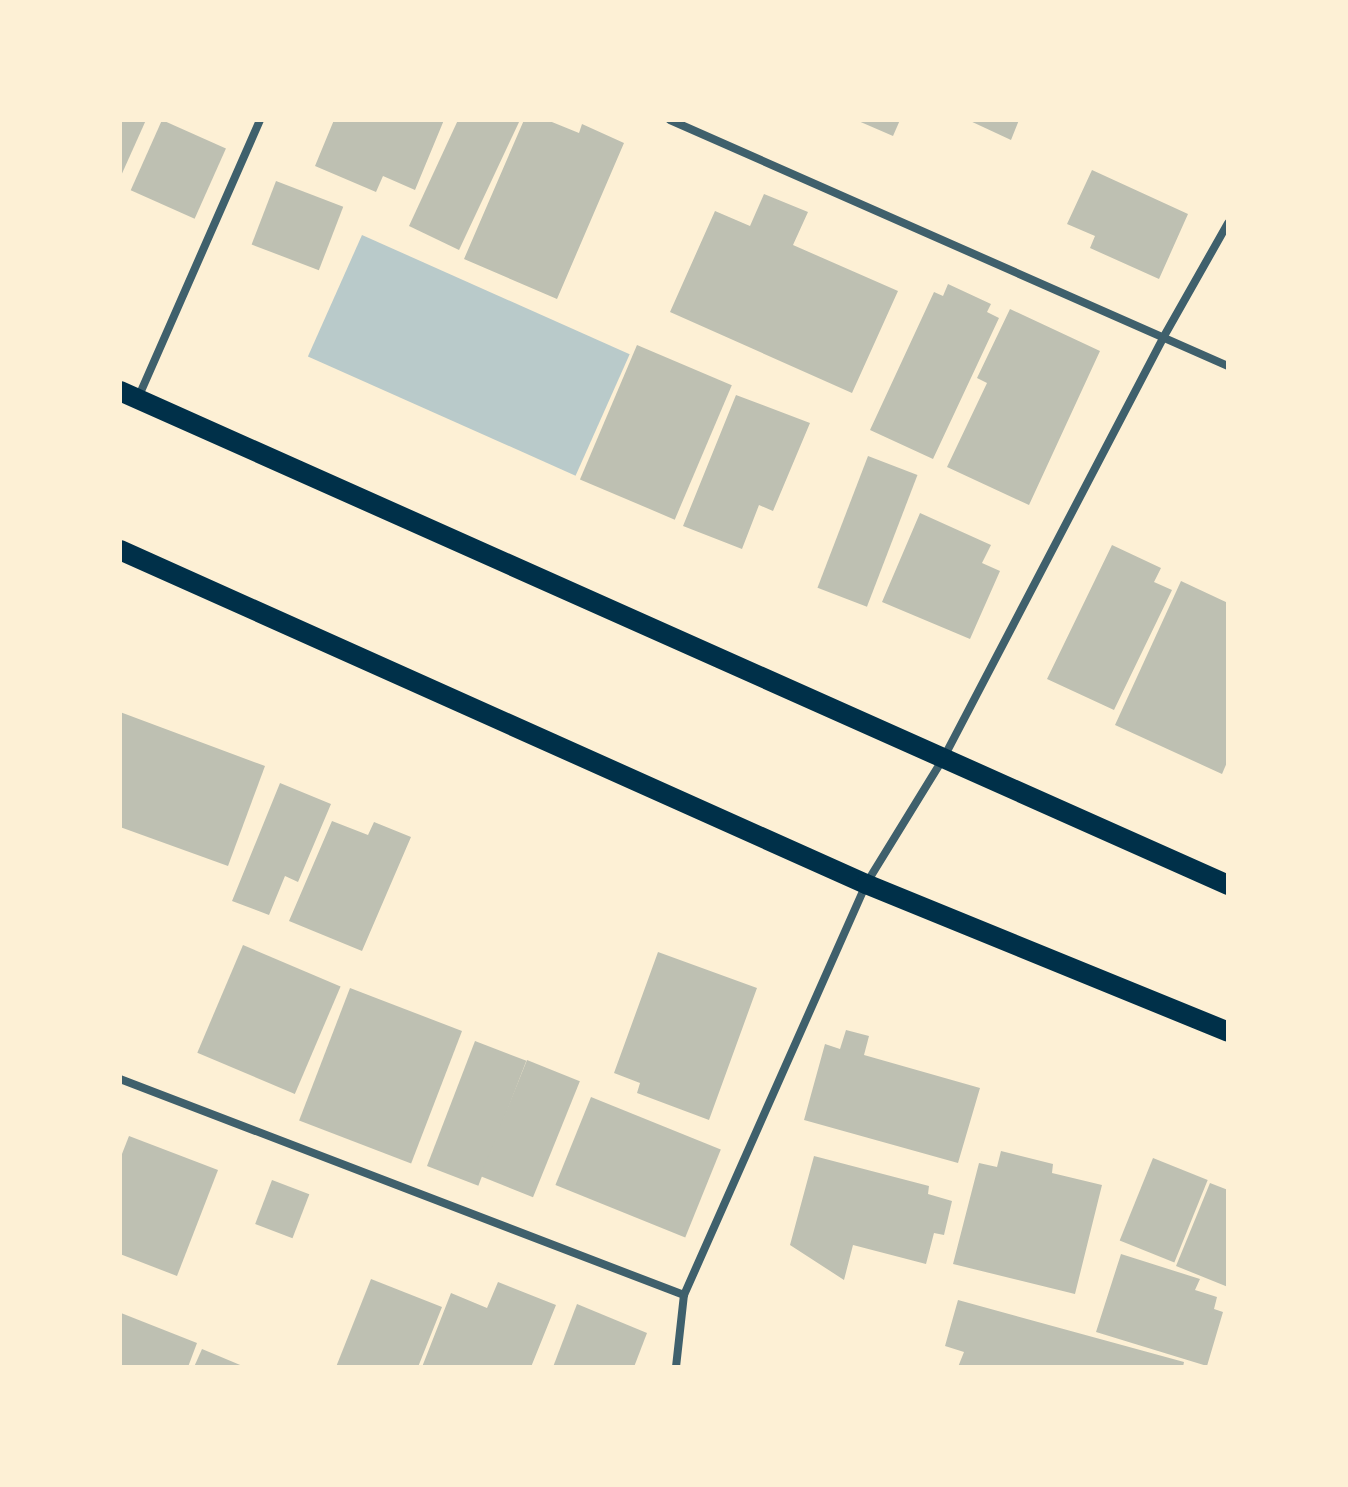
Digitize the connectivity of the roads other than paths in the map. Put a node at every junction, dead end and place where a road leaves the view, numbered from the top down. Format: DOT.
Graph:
graph roads {
  1 [pos="260,120"];
  2 [pos="670,120"];
  3 [pos="1228,223"];
  4 [pos="1163,338"];
  5 [pos="1228,366"];
  6 [pos="129,395"];
  7 [pos="120,550"];
  8 [pos="943,759"];
  9 [pos="866,884"];
  10 [pos="1228,885"];
  11 [pos="1228,1032"];
  12 [pos="120,1079"];
  13 [pos="684,1295"];
  14 [pos="676,1367"];
  1 -- 6 [label="street"];
  2 -- 4 [label="street"];
  3 -- 4 [label="street"];
  4 -- 5 [label="street"];
  4 -- 8 [label="street"];
  6 -- 8 [label="main road"];
  7 -- 9 [label="main road"];
  8 -- 9 [label="street"];
  8 -- 10 [label="main road"];
  9 -- 11 [label="main road"];
  9 -- 13 [label="street"];
  12 -- 13 [label="street"];
  13 -- 14 [label="street"];
}
